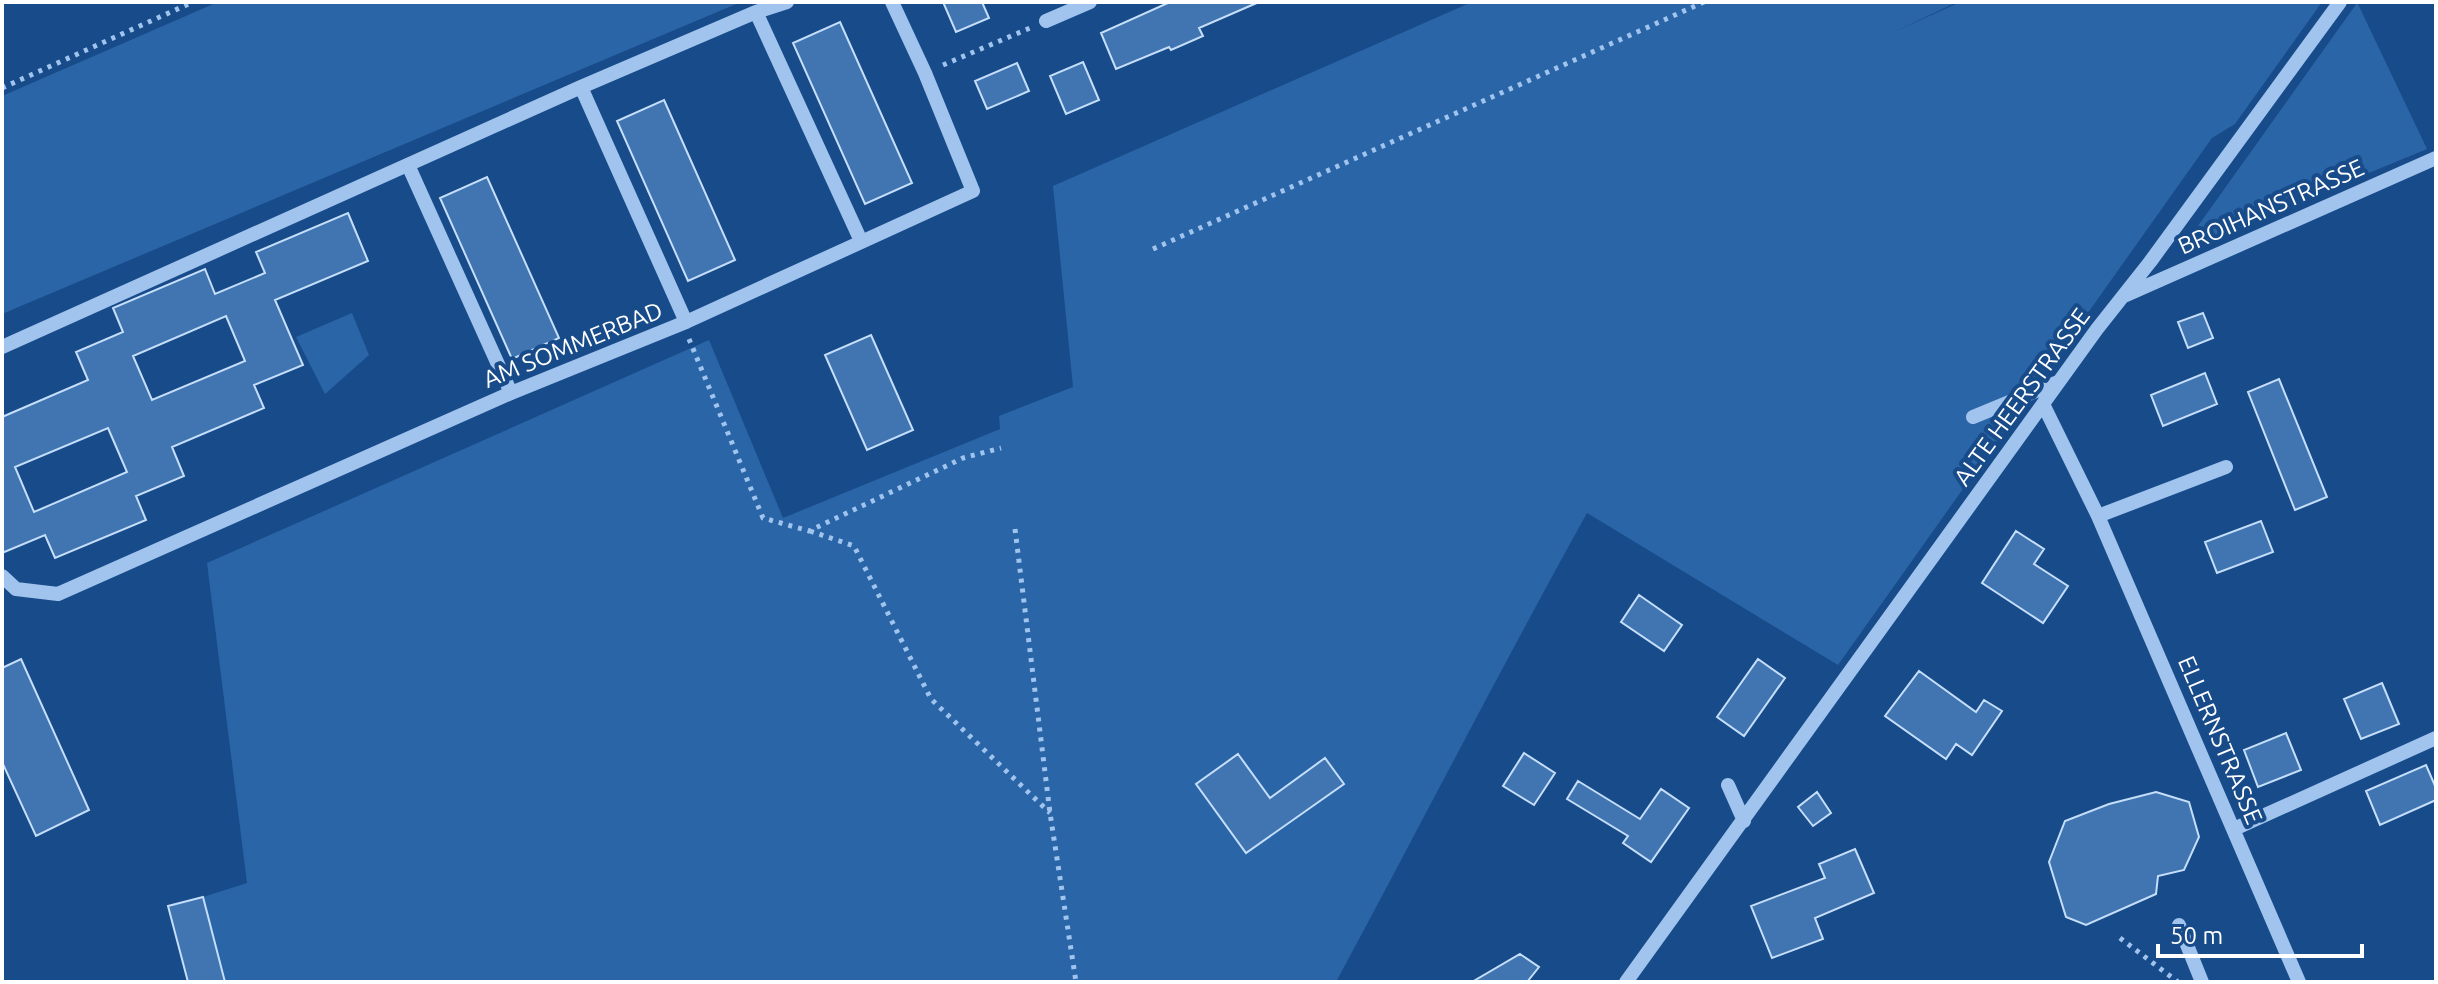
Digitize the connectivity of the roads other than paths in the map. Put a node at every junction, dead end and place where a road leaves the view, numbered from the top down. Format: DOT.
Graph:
graph roads {
  1 [pos="787,2"];
  2 [pos="892,2"];
  3 [pos="1090,2"];
  4 [pos="2340,2"];
  5 [pos="756,12"];
  6 [pos="1046,21"];
  7 [pos="581,87"];
  8 [pos="2436,158"];
  9 [pos="408,165"];
  10 [pos="861,241"];
  11 [pos="2123,296"];
  12 [pos="686,322"];
  13 [pos="2,347"];
  14 [pos="2061,381"];
  15 [pos="511,393"];
  16 [pos="2043,404"];
  17 [pos="1973,417"];
  18 [pos="2226,467"];
  19 [pos="2098,516"];
  20 [pos="2,576"];
  21 [pos="2436,738"];
  22 [pos="1728,785"];
  23 [pos="1744,821"];
  24 [pos="2234,829"];
  25 [pos="2179,925"];
  26 [pos="1626,982"];
  27 [pos="2202,982"];
  28 [pos="2299,982"];
  1 -- 5 [label="street"];
  2 -- 10 [label="street, AM SOMMERBAD"];
  3 -- 6 [label="street"];
  4 -- 11 [label="street, ALTE HEERSTRASSE"];
  5 -- 7 [label="street"];
  5 -- 10 [label="street"];
  7 -- 9 [label="street"];
  7 -- 12 [label="street"];
  8 -- 11 [label="street, BROIHANSTRASSE"];
  9 -- 13 [label="street"];
  9 -- 15 [label="street"];
  10 -- 12 [label="street, AM SOMMERBAD"];
  11 -- 14 [label="street, ALTE HEERSTRASSE"];
  12 -- 15 [label="street, AM SOMMERBAD"];
  14 -- 16 [label="street, ALTE HEERSTRASSE"];
  14 -- 17 [label="street"];
  15 -- 20 [label="street, AM SOMMERBAD"];
  16 -- 19 [label="street, ELLERNSTRASSE"];
  16 -- 23 [label="street, ALTE HEERSTRASSE"];
  18 -- 19 [label="street"];
  19 -- 24 [label="street, ELLERNSTRASSE"];
  21 -- 24 [label="street"];
  22 -- 23 [label="street"];
  23 -- 26 [label="street, ALTE HEERSTRASSE"];
  24 -- 28 [label="street, ELLERNSTRASSE"];
  25 -- 27 [label="street"];
}
